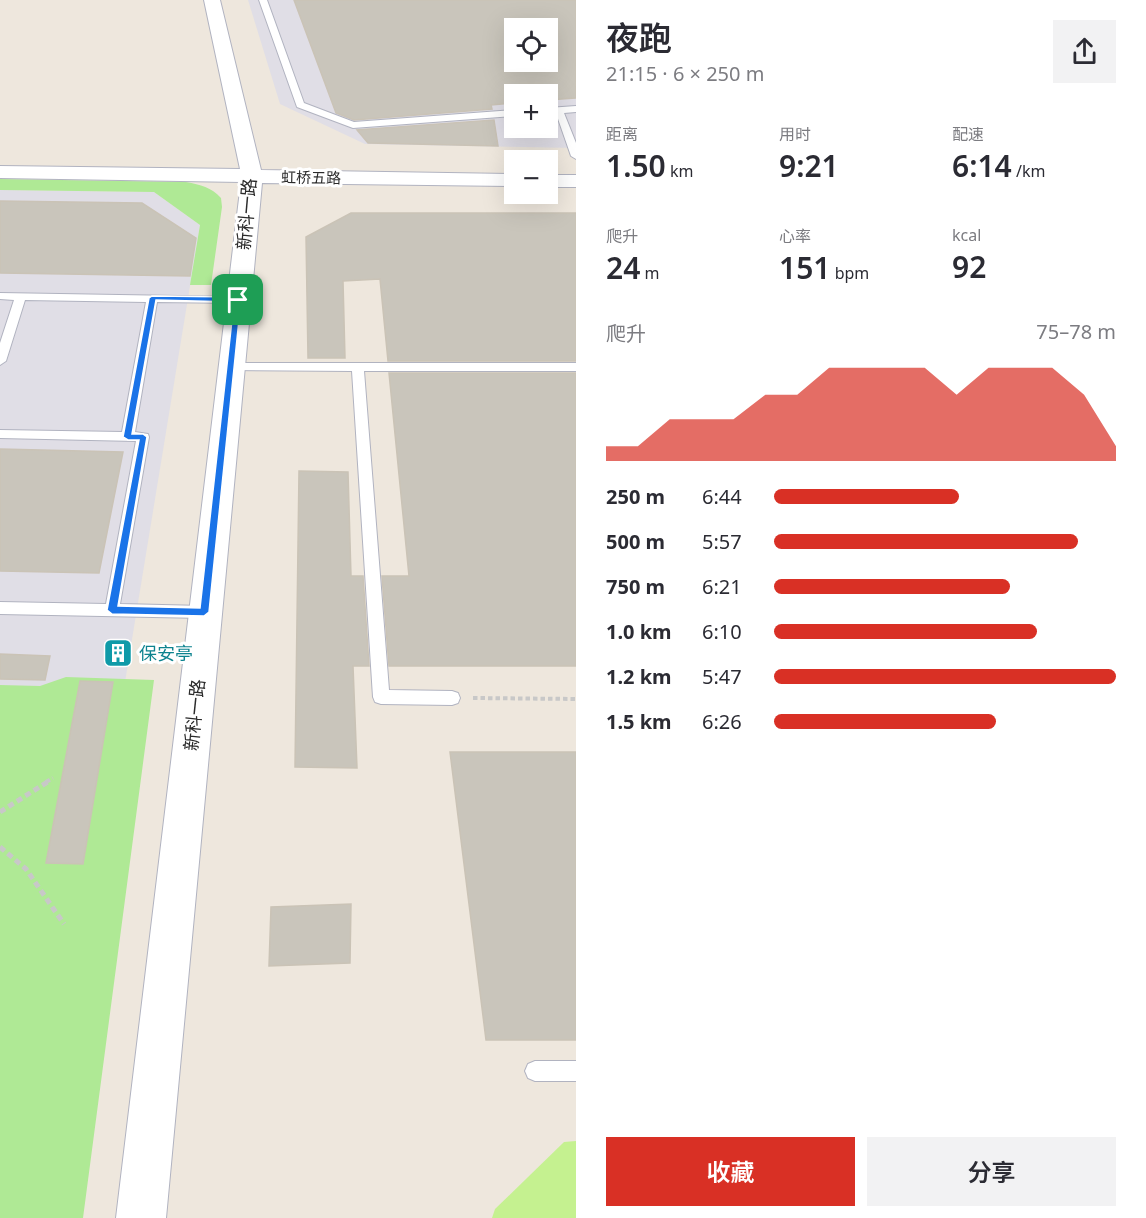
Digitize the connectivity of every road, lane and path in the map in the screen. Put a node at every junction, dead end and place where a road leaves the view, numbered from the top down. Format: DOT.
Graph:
graph roads {
  1 [pos="212,0"];
  2 [pos="263,0"];
  3 [pos="576,109"];
  4 [pos="559,110"];
  5 [pos="504,114"];
  6 [pos="576,156"];
  7 [pos="0,172"];
  8 [pos="252,176"];
  9 [pos="504,180"];
  10 [pos="558,181"];
  11 [pos="576,181"];
  12 [pos="0,296"];
  13 [pos="21,296"];
  14 [pos="152,298"];
  15 [pos="238,300"];
  16 [pos="0,361"];
  17 [pos="230,367"];
  18 [pos="358,367"];
  19 [pos="576,367"];
  20 [pos="0,434"];
  21 [pos="128,437"];
  22 [pos="0,608"];
  23 [pos="112,610"];
  24 [pos="204,612"];
  25 [pos="452,698"];
  26 [pos="576,699"];
  27 [pos="53,778"];
  28 [pos="0,812"];
  29 [pos="0,847"];
  30 [pos="64,924"];
  31 [pos="535,1071"];
  32 [pos="576,1071"];
  33 [pos="141,1218"];
  1 -- 8 [label="street, 新科一路"];
  2 -- 5 [label="lane"];
  3 -- 4 [label="lane"];
  4 -- 6 [label="lane"];
  7 -- 8 [label="street, 虹桥五路"];
  8 -- 9 [label="street, 虹桥五路"];
  8 -- 15 [label="street, 新科一路"];
  10 -- 11 [label="street"];
  12 -- 13 [label="lane"];
  13 -- 14 [label="lane"];
  13 -- 16 [label="lane"];
  14 -- 15 [label="lane"];
  14 -- 21 [label="lane"];
  15 -- 17 [label="street, 新科一路"];
  17 -- 18 [label="lane"];
  17 -- 24 [label="street, 新科一路"];
  18 -- 19 [label="lane"];
  18 -- 25 [label="lane"];
  20 -- 21 [label="lane"];
  21 -- 23 [label="lane"];
  22 -- 23 [label="lane"];
  23 -- 24 [label="lane"];
  24 -- 33 [label="street, 新科一路"];
  25 -- 26 [label="path"];
  27 -- 28 [label="path"];
  29 -- 30 [label="path"];
  31 -- 32 [label="lane"];
}
